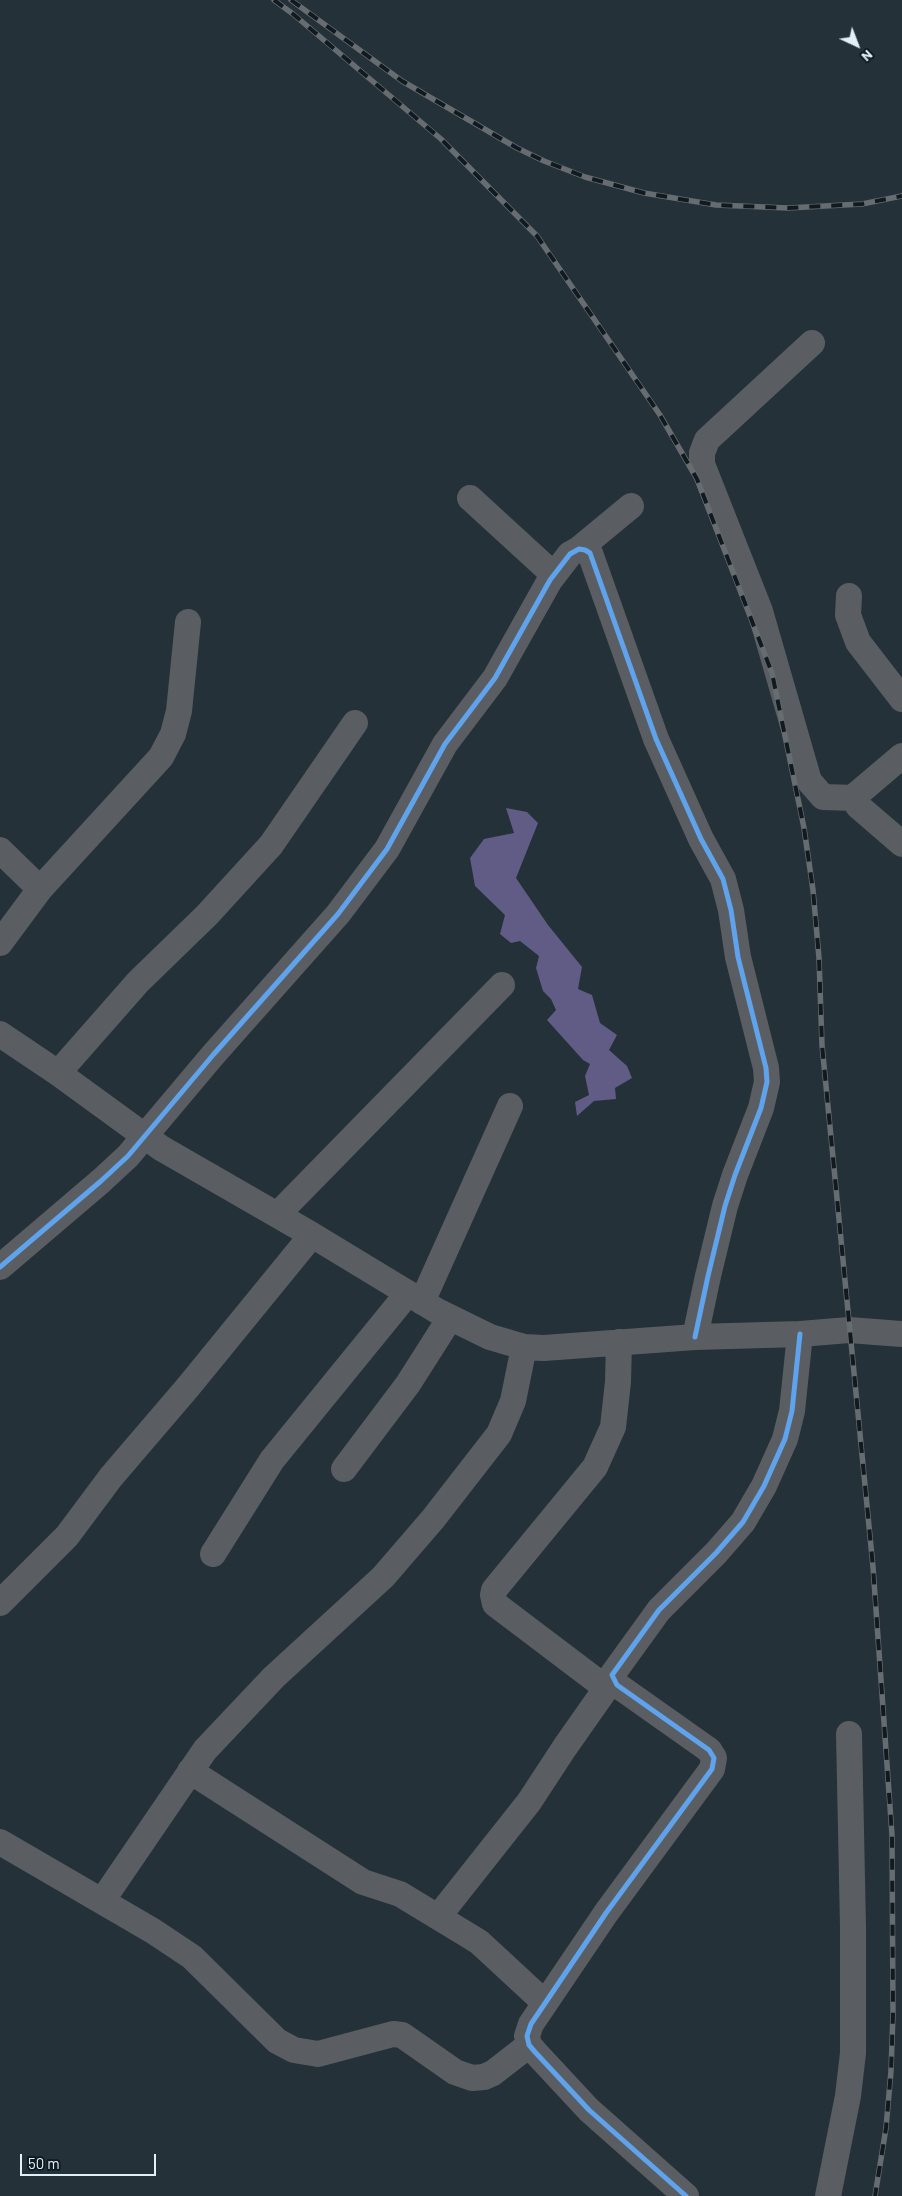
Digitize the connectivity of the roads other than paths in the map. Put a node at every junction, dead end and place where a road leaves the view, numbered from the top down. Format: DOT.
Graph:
graph roads {
  1 [pos="812,343"];
  2 [pos="470,498"];
  3 [pos="631,506"];
  4 [pos="578,549"];
  5 [pos="554,575"];
  6 [pos="849,596"];
  7 [pos="188,622"];
  8 [pos="902,699"];
  9 [pos="355,723"];
  10 [pos="902,756"];
  11 [pos="855,798"];
  12 [pos="902,844"];
  13 [pos="0,850"];
  14 [pos="40,890"];
  15 [pos="0,943"];
  16 [pos="502,985"];
  17 [pos="1,1038"];
  18 [pos="58,1073"];
  19 [pos="510,1106"];
  20 [pos="143,1136"];
  21 [pos="278,1215"];
  22 [pos="312,1235"];
  23 [pos="0,1267"];
  24 [pos="415,1298"];
  25 [pos="450,1318"];
  26 [pos="800,1334"];
  27 [pos="902,1334"];
  28 [pos="695,1337"];
  29 [pos="619,1342"];
  30 [pos="524,1347"];
  31 [pos="344,1469"];
  32 [pos="213,1554"];
  33 [pos="0,1603"];
  34 [pos="609,1684"];
  35 [pos="849,1734"];
  36 [pos="190,1771"];
  37 [pos="0,1842"];
  38 [pos="102,1901"];
  39 [pos="438,1916"];
  40 [pos="545,2003"];
  41 [pos="529,2044"];
  42 [pos="686,2196"];
  43 [pos="828,2196"];
  1 -- 11 [label="street"];
  2 -- 5 [label="street"];
  3 -- 4 [label="street"];
  4 -- 5 [label="street"];
  4 -- 28 [label="street"];
  5 -- 20 [label="street"];
  6 -- 8 [label="street"];
  7 -- 14 [label="street"];
  9 -- 18 [label="street"];
  10 -- 11 [label="street"];
  11 -- 12 [label="street"];
  13 -- 14 [label="street"];
  14 -- 15 [label="street"];
  16 -- 21 [label="street"];
  17 -- 18 [label="street"];
  18 -- 20 [label="street"];
  19 -- 24 [label="street"];
  20 -- 21 [label="street"];
  20 -- 23 [label="street"];
  21 -- 22 [label="street"];
  22 -- 24 [label="street"];
  22 -- 33 [label="street"];
  24 -- 25 [label="street"];
  24 -- 32 [label="street"];
  25 -- 30 [label="street"];
  25 -- 31 [label="street"];
  26 -- 27 [label="street"];
  26 -- 28 [label="street"];
  26 -- 34 [label="street"];
  28 -- 29 [label="street"];
  29 -- 30 [label="street"];
  29 -- 34 [label="street"];
  30 -- 36 [label="street"];
  34 -- 39 [label="street"];
  34 -- 40 [label="street"];
  35 -- 43 [label="street"];
  36 -- 38 [label="street"];
  36 -- 39 [label="street"];
  37 -- 38 [label="street"];
  38 -- 41 [label="street"];
  39 -- 40 [label="street"];
  40 -- 41 [label="street"];
  41 -- 42 [label="street"];
}
